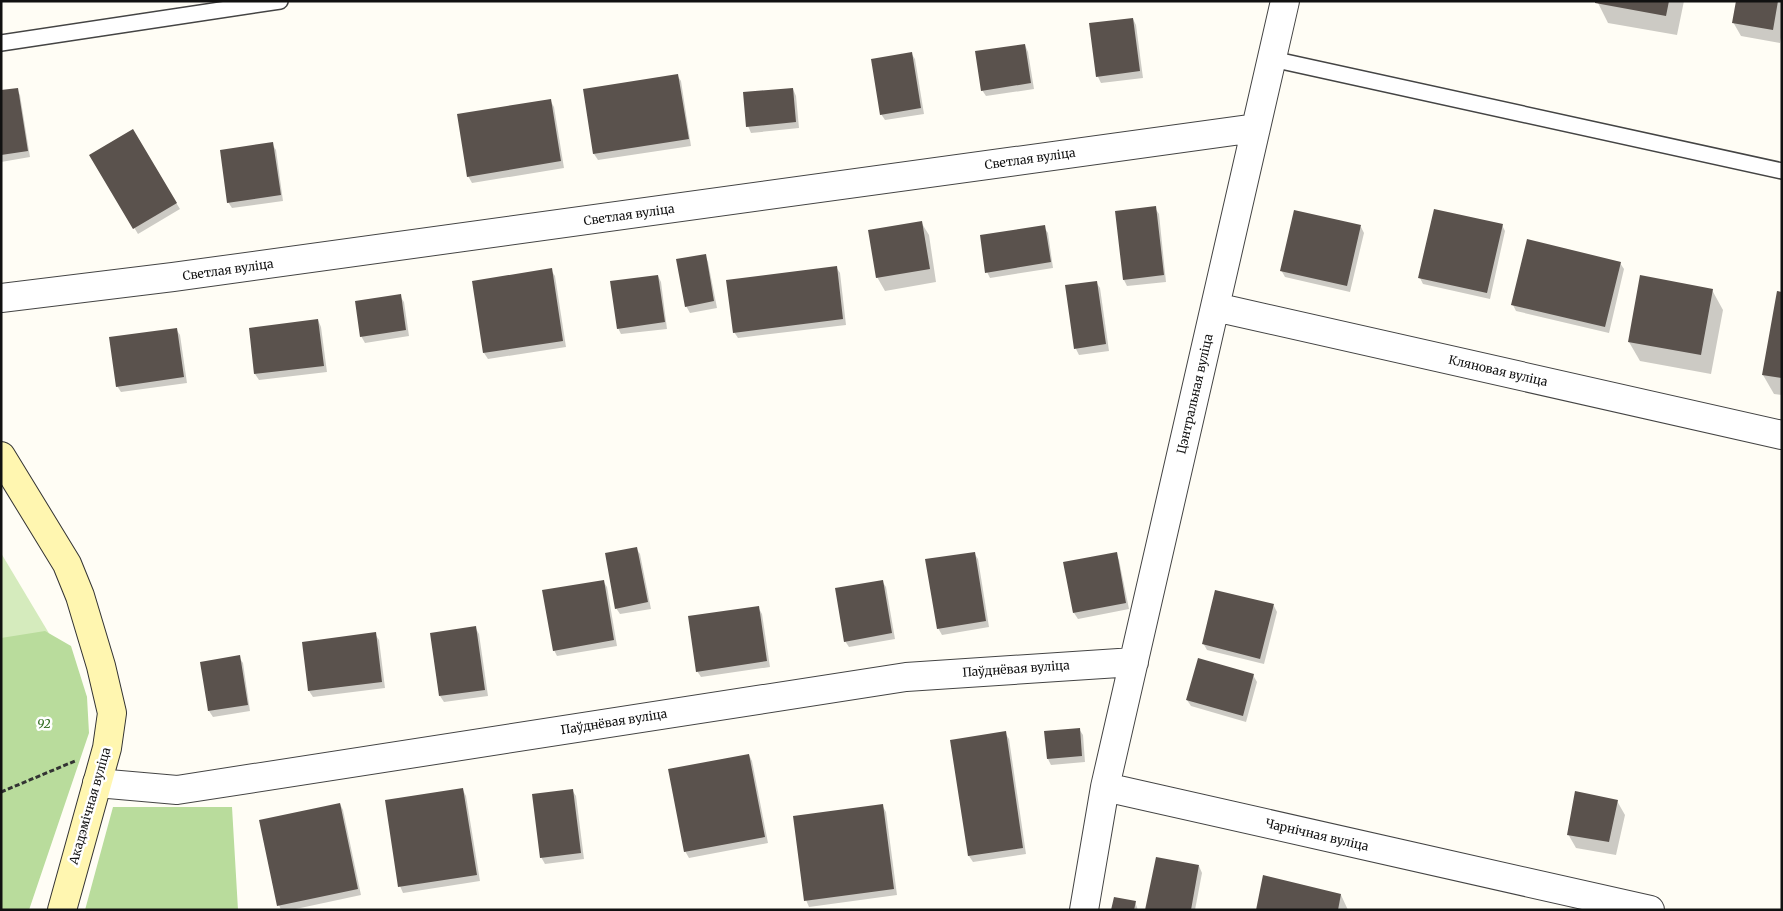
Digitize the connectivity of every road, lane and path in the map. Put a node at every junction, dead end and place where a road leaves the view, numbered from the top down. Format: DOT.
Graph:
graph roads {
  1 [pos="280,1"];
  2 [pos="1285,1"];
  3 [pos="1,43"];
  4 [pos="1272,60"];
  5 [pos="1256,128"];
  6 [pos="1782,171"];
  7 [pos="1,298"];
  8 [pos="1215,307"];
  9 [pos="1782,435"];
  10 [pos="1,456"];
  11 [pos="1134,662"];
  12 [pos="107,748"];
  13 [pos="97,783"];
  14 [pos="1105,788"];
  15 [pos="1,792"];
  16 [pos="62,910"];
  17 [pos="1084,910"];
  18 [pos="1650,910"];
  1 -- 3 [label="lane"];
  2 -- 4 [label="street, Цэнтральная вуліца"];
  4 -- 5 [label="street, Цэнтральная вуліца"];
  4 -- 6 [label="lane"];
  5 -- 7 [label="street, Светлая вуліца"];
  5 -- 8 [label="street, Цэнтральная вуліца"];
  8 -- 9 [label="street, Кляновая вуліца"];
  8 -- 11 [label="street, Цэнтральная вуліца"];
  10 -- 12 [label="street, Акадэмічная вуліца"];
  11 -- 13 [label="street, Паўднёвая вуліца"];
  11 -- 14 [label="street, Цэнтральная вуліца"];
  12 -- 13 [label="street, Акадэмічная вуліца"];
  12 -- 15 [label="path"];
  13 -- 16 [label="street, Акадэмічная вуліца"];
  14 -- 17 [label="street"];
  14 -- 18 [label="street, Чарнічная вуліца"];
}
